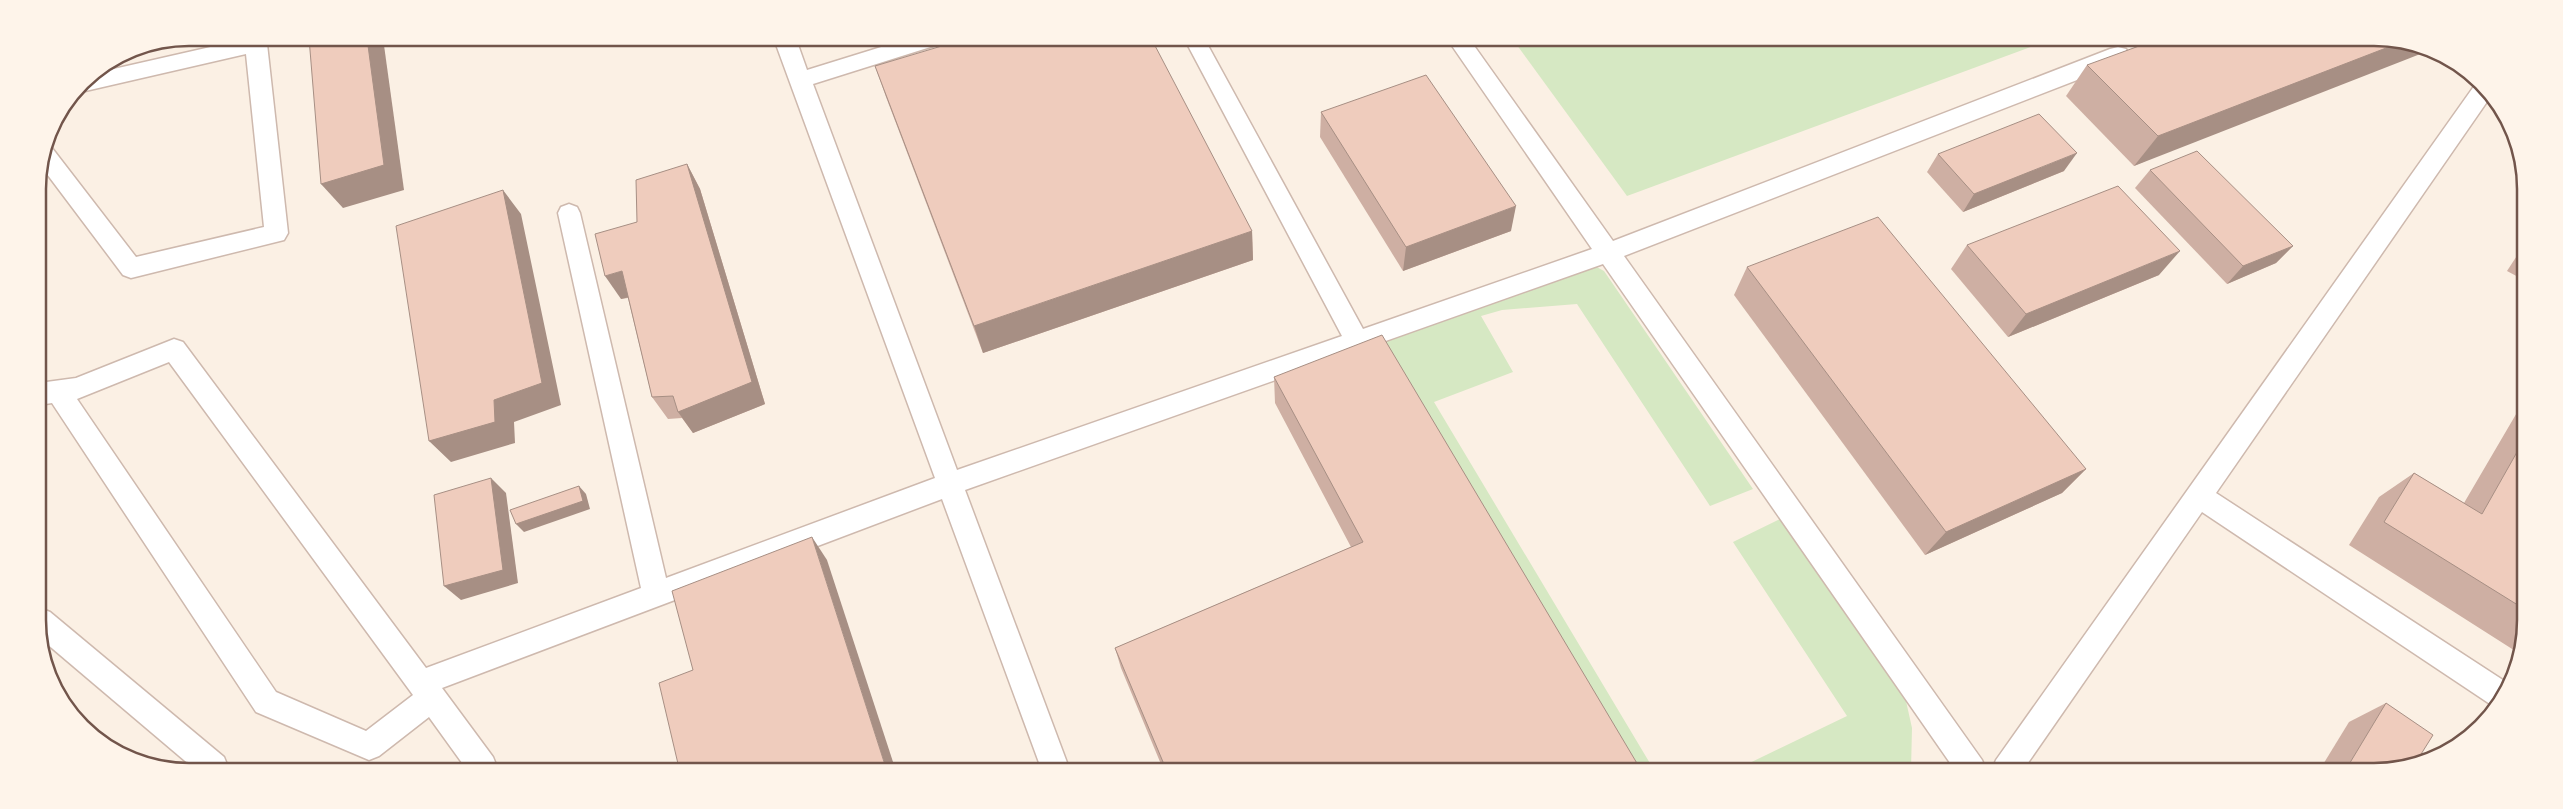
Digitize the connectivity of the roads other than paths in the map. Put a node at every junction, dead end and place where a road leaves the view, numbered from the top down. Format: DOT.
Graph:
graph roads {
  1 [pos="247,46"];
  2 [pos="256,46"];
  3 [pos="788,46"];
  4 [pos="910,46"];
  5 [pos="1198,46"];
  6 [pos="1462,46"];
  7 [pos="2141,46"];
  8 [pos="97,80"];
  9 [pos="800,80"];
  10 [pos="2481,94"];
  11 [pos="49,161"];
  12 [pos="568,213"];
  13 [pos="1607,253"];
  14 [pos="1357,341"];
  15 [pos="48,392"];
  16 [pos="950,484"];
  17 [pos="2199,496"];
  18 [pos="656,595"];
  19 [pos="46,626"];
  20 [pos="426,691"];
  21 [pos="2498,692"];
  22 [pos="1966,762"];
  23 [pos="2012,762"];
  24 [pos="210,763"];
  25 [pos="480,763"];
  26 [pos="1053,763"];
  1 -- 8 [label="lane"];
  2 -- 11 [label="lane"];
  3 -- 9 [label="lane"];
  4 -- 9 [label="lane"];
  5 -- 14 [label="lane"];
  6 -- 13 [label="lane"];
  7 -- 13 [label="lane"];
  9 -- 16 [label="lane"];
  10 -- 17 [label="lane"];
  12 -- 18 [label="lane"];
  13 -- 14 [label="lane"];
  13 -- 22 [label="lane"];
  14 -- 16 [label="lane"];
  15 -- 20 [label="lane"];
  15 -- 20 [label="lane"];
  16 -- 18 [label="lane"];
  16 -- 26 [label="lane"];
  17 -- 21 [label="lane"];
  17 -- 23 [label="lane"];
  18 -- 20 [label="lane"];
  19 -- 24 [label="lane"];
  20 -- 25 [label="lane"];
}
